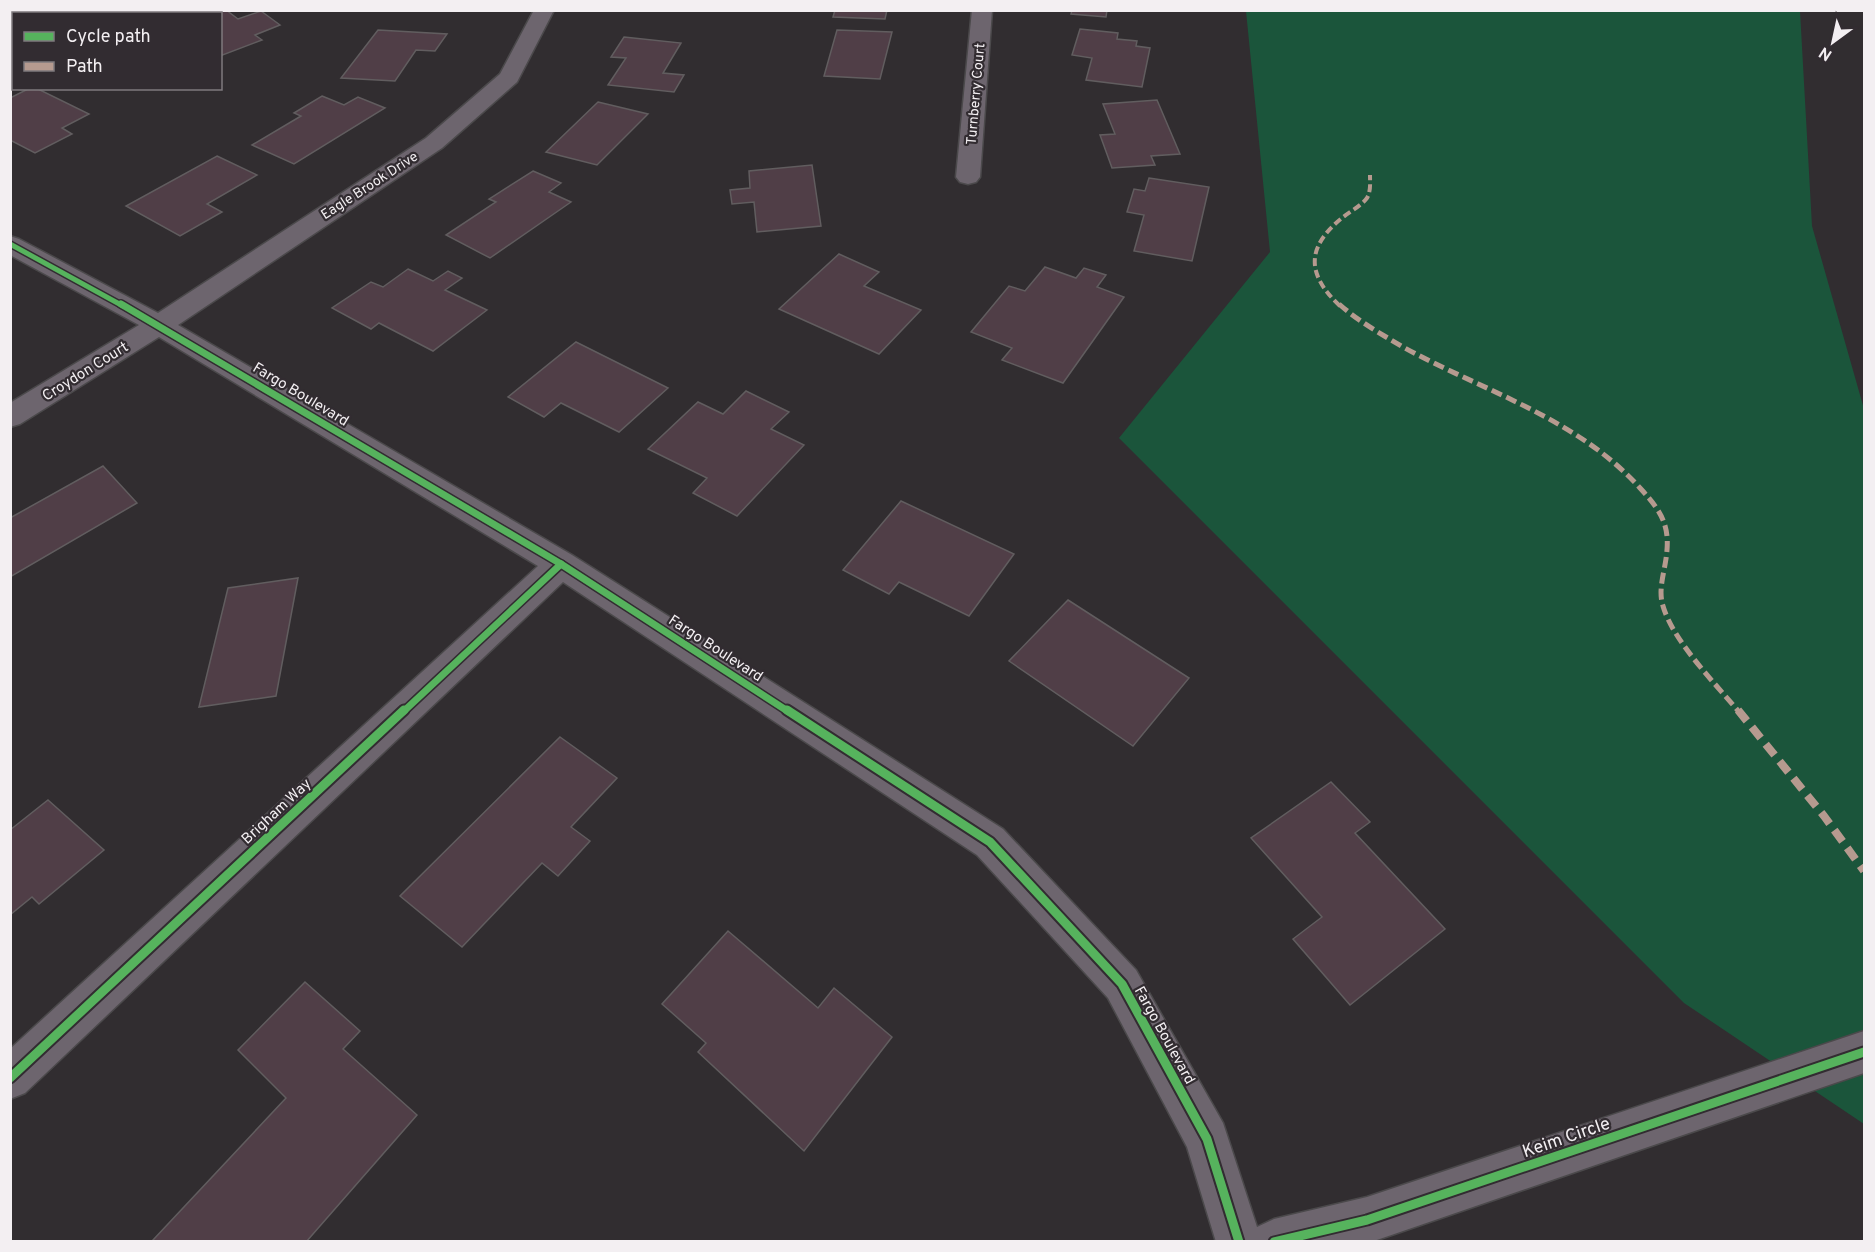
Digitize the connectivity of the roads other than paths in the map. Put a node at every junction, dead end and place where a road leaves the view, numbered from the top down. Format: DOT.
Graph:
graph roads {
  1 [pos="544,10"];
  2 [pos="982,10"];
  3 [pos="968,177"];
  4 [pos="10,244"];
  5 [pos="159,325"];
  6 [pos="10,417"];
  7 [pos="561,564"];
  8 [pos="1864,1052"];
  9 [pos="10,1078"];
  10 [pos="1239,1242"];
  11 [pos="1274,1242"];
  1 -- 5 [label="street, Eagle Brook Drive"];
  2 -- 3 [label="street, Turnberry Court"];
  4 -- 5 [label="street, Fargo Boulevard"];
  5 -- 6 [label="street, Croydon Court"];
  5 -- 7 [label="street, Fargo Boulevard"];
  7 -- 9 [label="street, Brigham Way"];
  7 -- 10 [label="street, Fargo Boulevard"];
  8 -- 11 [label="street, Keim Circle"];
}
